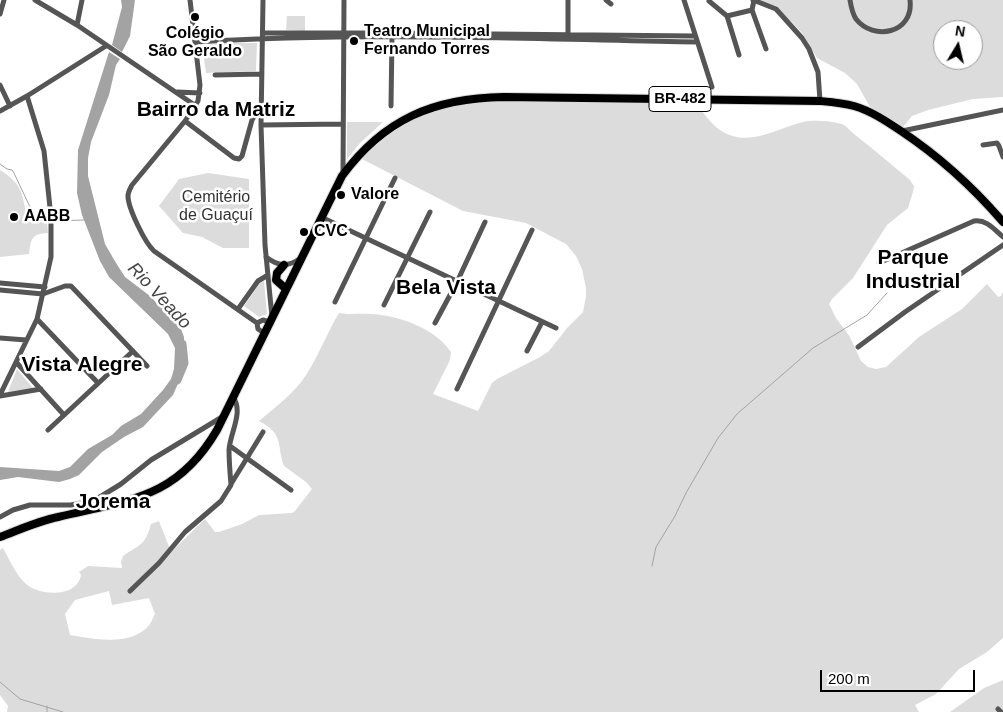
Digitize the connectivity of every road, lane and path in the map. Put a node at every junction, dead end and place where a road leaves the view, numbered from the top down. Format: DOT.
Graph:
graph roads {
  1 [pos="4,0"];
  2 [pos="35,0"];
  3 [pos="82,0"];
  4 [pos="190,0"];
  5 [pos="263,0"];
  6 [pos="344,0"];
  7 [pos="568,0"];
  8 [pos="606,0"];
  9 [pos="684,0"];
  10 [pos="754,0"];
  11 [pos="850,0"];
  12 [pos="910,0"];
  13 [pos="709,1"];
  14 [pos="611,4"];
  15 [pos="752,10"];
  16 [pos="0,14"];
  17 [pos="727,16"];
  18 [pos="77,25"];
  19 [pos="344,35"];
  20 [pos="392,35"];
  21 [pos="263,36"];
  22 [pos="695,36"];
  23 [pos="568,37"];
  24 [pos="195,42"];
  25 [pos="697,42"];
  26 [pos="108,47"];
  27 [pos="766,49"];
  28 [pos="739,55"];
  29 [pos="262,74"];
  30 [pos="215,75"];
  31 [pos="0,85"];
  32 [pos="712,87"];
  33 [pos="176,92"];
  34 [pos="200,93"];
  35 [pos="27,96"];
  36 [pos="820,101"];
  37 [pos="261,105"];
  38 [pos="10,106"];
  39 [pos="196,106"];
  40 [pos="391,106"];
  41 [pos="0,110"];
  42 [pos="1003,110"];
  43 [pos="185,121"];
  44 [pos="343,124"];
  45 [pos="261,125"];
  46 [pos="902,131"];
  47 [pos="983,146"];
  48 [pos="1003,157"];
  49 [pos="342,176"];
  50 [pos="395,178"];
  51 [pos="430,212"];
  52 [pos="321,217"];
  53 [pos="485,222"];
  54 [pos="1003,222"];
  55 [pos="532,230"];
  56 [pos="1003,237"];
  57 [pos="365,239"];
  58 [pos="1003,245"];
  59 [pos="266,257"];
  60 [pos="301,258"];
  61 [pos="407,259"];
  62 [pos="879,263"];
  63 [pos="284,266"];
  64 [pos="268,275"];
  65 [pos="457,282"];
  66 [pos="0,283"];
  67 [pos="45,287"];
  68 [pos="286,289"];
  69 [pos="0,290"];
  70 [pos="43,294"];
  71 [pos="335,302"];
  72 [pos="499,302"];
  73 [pos="384,305"];
  74 [pos="238,309"];
  75 [pos="37,319"];
  76 [pos="271,319"];
  77 [pos="542,322"];
  78 [pos="257,323"];
  79 [pos="435,323"];
  80 [pos="556,328"];
  81 [pos="264,334"];
  82 [pos="0,338"];
  83 [pos="26,340"];
  84 [pos="858,347"];
  85 [pos="132,351"];
  86 [pos="527,351"];
  87 [pos="16,362"];
  88 [pos="147,366"];
  89 [pos="98,383"];
  90 [pos="2,387"];
  91 [pos="41,389"];
  92 [pos="457,389"];
  93 [pos="0,395"];
  94 [pos="234,397"];
  95 [pos="64,415"];
  96 [pos="223,417"];
  97 [pos="48,430"];
  98 [pos="263,432"];
  99 [pos="230,446"];
  100 [pos="246,460"];
  101 [pos="231,485"];
  102 [pos="291,490"];
  103 [pos="0,517"];
  104 [pos="0,538"];
  105 [pos="130,591"];
  1 -- 16 [label="street"];
  2 -- 18 [label="street"];
  3 -- 18 [label="street"];
  4 -- 24 [label="street"];
  5 -- 21 [label="street"];
  6 -- 19 [label="street"];
  7 -- 23 [label="street"];
  8 -- 14 [label="street"];
  9 -- 22 [label="street"];
  10 -- 15 [label="street"];
  10 -- 36 [label="street"];
  11 -- 12 [label="street"];
  13 -- 17 [label="street"];
  15 -- 17 [label="street"];
  15 -- 27 [label="street"];
  17 -- 28 [label="street"];
  18 -- 26 [label="street"];
  19 -- 20 [label="street"];
  19 -- 21 [label="street"];
  19 -- 44 [label="street"];
  20 -- 23 [label="street"];
  20 -- 40 [label="street"];
  21 -- 24 [label="street"];
  21 -- 29 [label="street"];
  22 -- 23 [label="street"];
  22 -- 25 [label="street"];
  23 -- 25 [label="street"];
  24 -- 34 [label="street"];
  25 -- 32 [label="street"];
  26 -- 33 [label="street"];
  26 -- 35 [label="street"];
  29 -- 30 [label="street"];
  29 -- 37 [label="street"];
  31 -- 38 [label="street"];
  33 -- 34 [label="street"];
  33 -- 39 [label="street"];
  34 -- 39 [label="street"];
  35 -- 38 [label="street"];
  35 -- 67 [label="street"];
  36 -- 46 [label="highway, BR-482"];
  36 -- 49 [label="highway, BR-482"];
  37 -- 43 [label="street"];
  37 -- 45 [label="street"];
  38 -- 41 [label="street"];
  39 -- 43 [label="street"];
  42 -- 46 [label="street"];
  43 -- 74 [label="street"];
  44 -- 45 [label="street"];
  44 -- 49 [label="street"];
  45 -- 59 [label="street"];
  46 -- 54 [label="highway, BR-482"];
  47 -- 48 [label="street"];
  49 -- 52 [label="highway, BR-482"];
  50 -- 57 [label="street"];
  51 -- 61 [label="street"];
  52 -- 57 [label="street"];
  52 -- 60 [label="highway, BR-482"];
  53 -- 65 [label="street"];
  55 -- 72 [label="street"];
  56 -- 62 [label="street"];
  57 -- 61 [label="street"];
  57 -- 71 [label="street"];
  58 -- 84 [label="street"];
  59 -- 63 [label="street"];
  59 -- 64 [label="street"];
  60 -- 63 [label="street"];
  60 -- 68 [label="highway, BR-482"];
  61 -- 65 [label="street"];
  61 -- 73 [label="street"];
  63 -- 68 [label="highway"];
  64 -- 74 [label="street"];
  64 -- 76 [label="street"];
  65 -- 72 [label="street"];
  65 -- 79 [label="street"];
  66 -- 67 [label="street"];
  67 -- 70 [label="street"];
  68 -- 76 [label="highway, BR-482"];
  69 -- 70 [label="street"];
  70 -- 75 [label="street"];
  70 -- 85 [label="street"];
  72 -- 77 [label="street"];
  72 -- 92 [label="street"];
  74 -- 78 [label="street"];
  75 -- 83 [label="street"];
  75 -- 89 [label="street"];
  76 -- 78 [label="street"];
  76 -- 81 [label="highway, BR-482"];
  77 -- 80 [label="street"];
  77 -- 86 [label="street"];
  78 -- 81 [label="street"];
  81 -- 94 [label="highway, BR-482"];
  82 -- 83 [label="street"];
  83 -- 87 [label="street"];
  85 -- 88 [label="street"];
  85 -- 89 [label="street"];
  87 -- 90 [label="street"];
  87 -- 91 [label="street"];
  89 -- 95 [label="street"];
  90 -- 93 [label="street"];
  91 -- 93 [label="street"];
  91 -- 95 [label="street"];
  94 -- 96 [label="highway, BR-482"];
  94 -- 99 [label="street"];
  95 -- 97 [label="street"];
  96 -- 103 [label="street"];
  96 -- 104 [label="highway, BR-482"];
  98 -- 100 [label="street"];
  99 -- 100 [label="street"];
  99 -- 101 [label="street"];
  100 -- 101 [label="street"];
  100 -- 102 [label="street"];
  101 -- 105 [label="street"];
}
